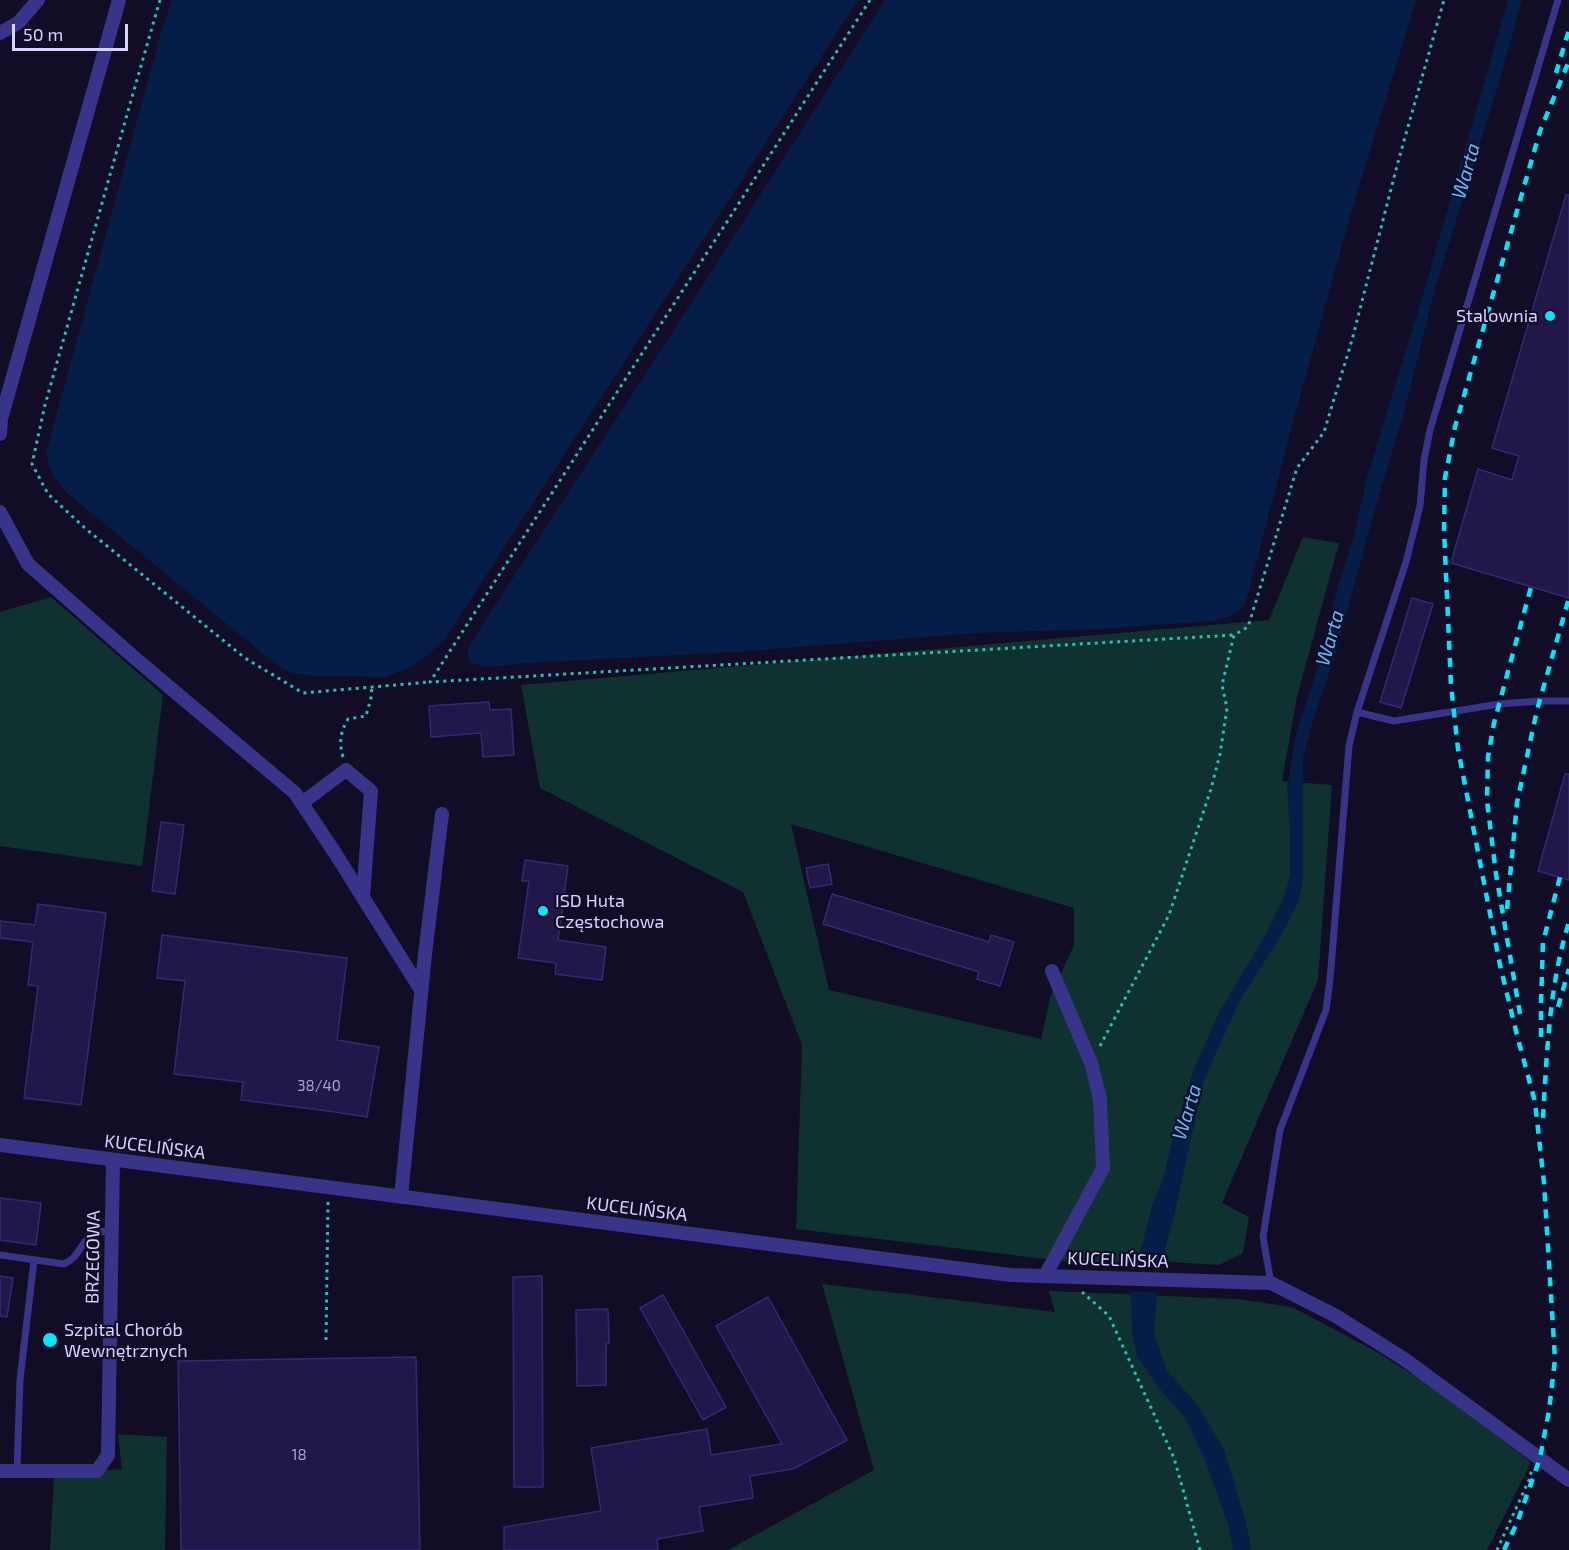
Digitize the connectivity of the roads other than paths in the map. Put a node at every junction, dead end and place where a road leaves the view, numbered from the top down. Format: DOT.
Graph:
graph roads {
  1 [pos="39,0"];
  2 [pos="119,0"];
  3 [pos="1558,0"];
  4 [pos="0,33"];
  5 [pos="0,434"];
  6 [pos="0,512"];
  7 [pos="1569,701"];
  8 [pos="1357,712"];
  9 [pos="302,803"];
  10 [pos="442,814"];
  11 [pos="363,897"];
  12 [pos="1052,970"];
  13 [pos="421,990"];
  14 [pos="0,1145"];
  15 [pos="113,1160"];
  16 [pos="401,1197"];
  17 [pos="112,1231"];
  18 [pos="0,1255"];
  19 [pos="34,1260"];
  20 [pos="1045,1276"];
  21 [pos="1271,1283"];
  22 [pos="0,1471"];
  23 [pos="17,1471"];
  24 [pos="1569,1480"];
  1 -- 4 [label="street"];
  2 -- 5 [label="street"];
  3 -- 8 [label="lane"];
  6 -- 9 [label="street"];
  7 -- 8 [label="lane"];
  8 -- 21 [label="lane"];
  9 -- 11 [label="street"];
  9 -- 11 [label="street"];
  10 -- 13 [label="street"];
  11 -- 13 [label="street"];
  12 -- 20 [label="street"];
  13 -- 16 [label="street"];
  14 -- 15 [label="street, KUCELIŃSKA"];
  15 -- 16 [label="street, KUCELIŃSKA"];
  15 -- 17 [label="street, BRZEGOWA"];
  16 -- 20 [label="street, KUCELIŃSKA"];
  17 -- 19 [label="lane"];
  17 -- 23 [label="street, BRZEGOWA"];
  18 -- 19 [label="lane"];
  19 -- 23 [label="lane"];
  20 -- 21 [label="street, KUCELIŃSKA"];
  21 -- 24 [label="street"];
  22 -- 23 [label="street, BRZEGOWA"];
}
